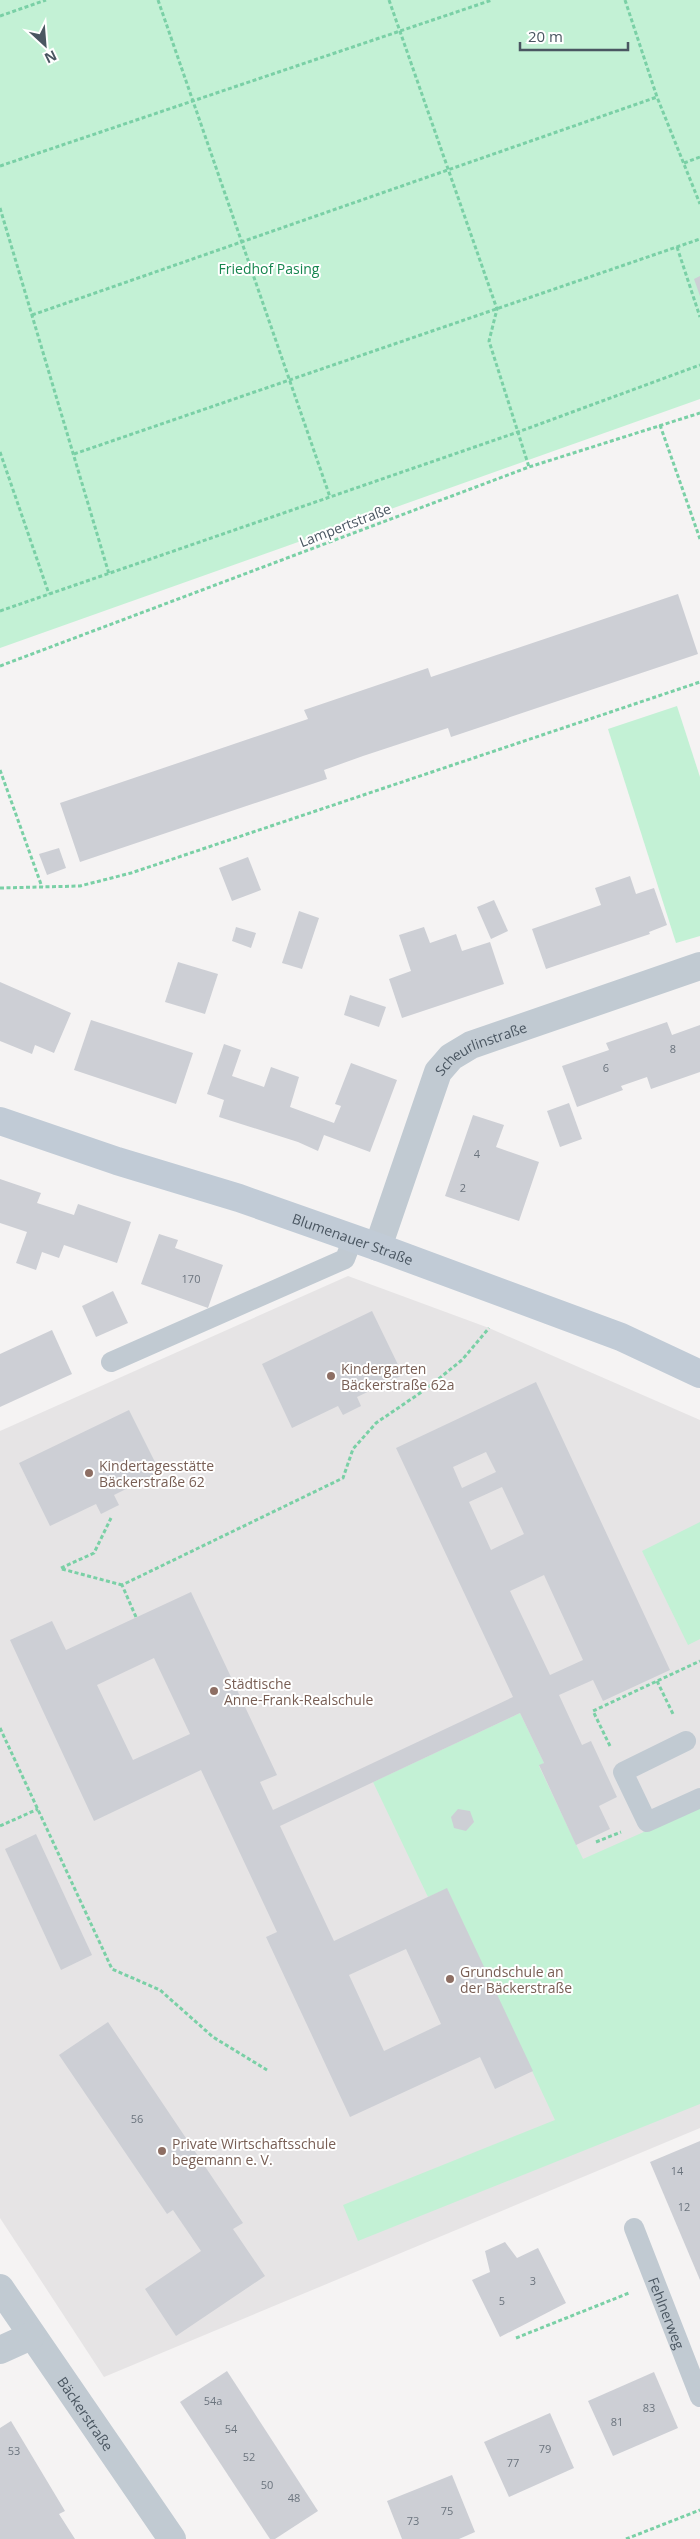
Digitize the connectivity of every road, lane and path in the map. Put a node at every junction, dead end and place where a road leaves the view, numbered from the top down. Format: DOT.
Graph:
graph roads {
  1 [pos="46,0"];
  2 [pos="158,0"];
  3 [pos="389,0"];
  4 [pos="492,0"];
  5 [pos="625,0"];
  6 [pos="0,16"];
  7 [pos="400,31"];
  8 [pos="657,97"];
  9 [pos="193,101"];
  10 [pos="700,157"];
  11 [pos="684,163"];
  12 [pos="0,166"];
  13 [pos="448,170"];
  14 [pos="700,204"];
  15 [pos="0,208"];
  16 [pos="700,239"];
  17 [pos="242,242"];
  18 [pos="677,247"];
  19 [pos="496,309"];
  20 [pos="32,315"];
  21 [pos="700,317"];
  22 [pos="700,365"];
  23 [pos="289,380"];
  24 [pos="700,413"];
  25 [pos="660,425"];
  26 [pos="518,432"];
  27 [pos="0,452"];
  28 [pos="74,454"];
  29 [pos="529,467"];
  30 [pos="330,497"];
  31 [pos="700,539"];
  32 [pos="109,574"];
  33 [pos="49,594"];
  34 [pos="0,612"];
  35 [pos="0,666"];
  36 [pos="700,682"];
  37 [pos="0,770"];
  38 [pos="42,887"];
  39 [pos="0,888"];
  40 [pos="700,966"];
  41 [pos="0,1121"];
  42 [pos="352,1238"];
  43 [pos="378,1246"];
  44 [pos="489,1328"];
  45 [pos="111,1362"];
  46 [pos="700,1374"];
  47 [pos="111,1518"];
  48 [pos="122,1585"];
  49 [pos="136,1617"];
  50 [pos="700,1660"];
  51 [pos="0,1728"];
  52 [pos="686,1742"];
  53 [pos="623,1772"];
  54 [pos="700,1798"];
  55 [pos="38,1809"];
  56 [pos="0,1826"];
  57 [pos="267,2070"];
  58 [pos="634,2228"];
  59 [pos="655,2283"];
  60 [pos="0,2288"];
  61 [pos="31,2336"];
  62 [pos="516,2338"];
  63 [pos="0,2350"];
  64 [pos="700,2398"];
  65 [pos="700,2510"];
  66 [pos="172,2539"];
  67 [pos="626,2539"];
  1 -- 6 [label="path"];
  2 -- 9 [label="path"];
  3 -- 7 [label="path"];
  4 -- 7 [label="path"];
  5 -- 8 [label="path"];
  7 -- 9 [label="path"];
  7 -- 13 [label="path"];
  8 -- 11 [label="path"];
  8 -- 13 [label="path"];
  9 -- 12 [label="path"];
  9 -- 17 [label="path"];
  10 -- 11 [label="path"];
  11 -- 14 [label="path"];
  13 -- 17 [label="path"];
  13 -- 19 [label="path"];
  15 -- 20 [label="path"];
  16 -- 18 [label="path"];
  17 -- 20 [label="path"];
  17 -- 23 [label="path"];
  18 -- 19 [label="path"];
  18 -- 21 [label="path"];
  19 -- 23 [label="path"];
  19 -- 26 [label="path"];
  20 -- 28 [label="path"];
  22 -- 26 [label="path"];
  23 -- 28 [label="path"];
  23 -- 30 [label="path"];
  24 -- 25 [label="path, Lampertstraße"];
  25 -- 29 [label="path, Lampertstraße"];
  25 -- 31 [label="path"];
  26 -- 29 [label="path"];
  26 -- 30 [label="path"];
  27 -- 33 [label="path"];
  28 -- 32 [label="path"];
  29 -- 35 [label="path, Lampertstraße"];
  30 -- 32 [label="path"];
  32 -- 33 [label="path"];
  33 -- 34 [label="path"];
  36 -- 38 [label="path"];
  37 -- 38 [label="path"];
  38 -- 39 [label="path"];
  40 -- 43 [label="street, Scheurlinstraße"];
  41 -- 42 [label="street, Blumenauer Straße"];
  42 -- 43 [label="street, Blumenauer Straße"];
  42 -- 45 [label="lane"];
  43 -- 46 [label="street, Blumenauer Straße"];
  44 -- 48 [label="path"];
  47 -- 48 [label="path"];
  48 -- 49 [label="path"];
  50 -- 53 [label="path"];
  51 -- 55 [label="path"];
  52 -- 53 [label="lane"];
  53 -- 54 [label="lane"];
  55 -- 56 [label="path"];
  55 -- 57 [label="path"];
  58 -- 59 [label="lane, Fehlnerweg"];
  59 -- 62 [label="path"];
  59 -- 64 [label="lane, Fehlnerweg"];
  60 -- 61 [label="street, Bäckerstraße"];
  61 -- 63 [label="street"];
  61 -- 66 [label="street, Bäckerstraße"];
  65 -- 67 [label="path"];
}
